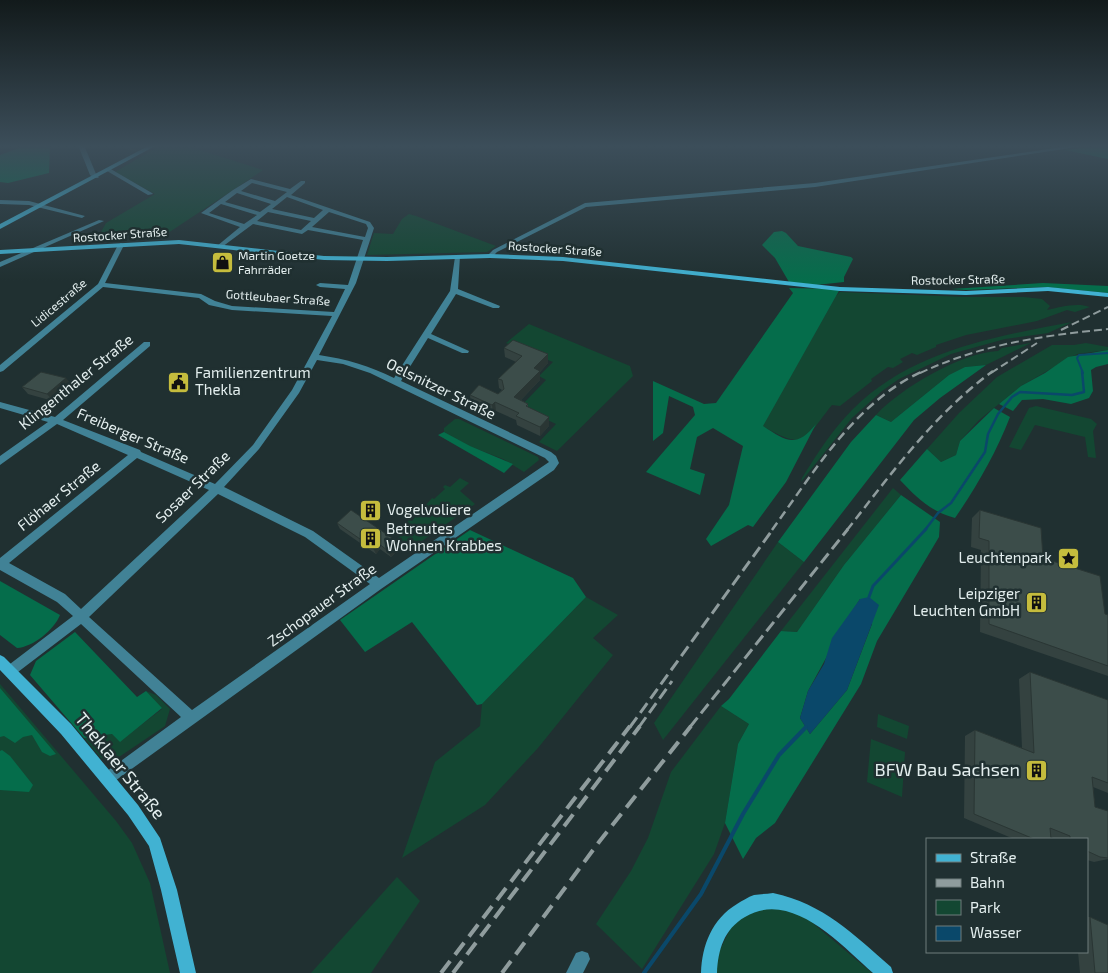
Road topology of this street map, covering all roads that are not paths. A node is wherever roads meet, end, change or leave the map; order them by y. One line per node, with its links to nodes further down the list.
1 (70, 190): 12 (main road)
2 (144, 190): 8 (street)
3 (280, 190): 7 (street)
4 (292, 190): 7 (street)
5 (761, 190): 27 (street)
6 (236, 191): 10 (street); 11 (street)
7 (288, 193): 11 (street); 13 (street)
8 (150, 194)
9 (0, 202): 12 (street)
10 (220, 202): 14 (street); 19 (street)
11 (276, 202): 14 (street)
12 (40, 206): 15 (street); 20 (main road)
13 (328, 209): 16 (street); 22 (street)
14 (264, 212): 16 (street); 18 (street)
15 (82, 216)
16 (316, 220): 21 (street)
17 (101, 221): 25 (street)
18 (252, 222): 19 (street); 21 (street)
19 (246, 226): 24 (street)
20 (0, 227)
21 (307, 228): 22 (street)
22 (368, 239): 29 (street, Sosaer Straße)
23 (121, 245): 24 (main road, Rostocker Straße); 25 (main road, Rostocker Straße); 31 (street, Lidicestraße)
24 (220, 246): 29 (main road, Rostocker Straße)
25 (33, 251): 26 (main road, Rostocker Straße); 30 (street)
26 (0, 252)
27 (490, 256): 28 (main road, Rostocker Straße); 35 (main road, Rostocker Straße)
28 (458, 257): 29 (main road, Rostocker Straße); 34 (street)
29 (361, 259): 33 (street, Sosaer Straße)
30 (0, 265)
31 (101, 284): 37 (street, Gottleubaer Straße); 42 (street, Lidicestraße)
32 (320, 285): 33 (street)
33 (350, 287): 37 (street, Sosaer Straße)
34 (454, 291): 36 (street); 38 (street)
35 (1105, 295)
36 (496, 306)
37 (337, 314): 41 (street, Sosaer Straße)
38 (427, 335): 40 (street); 43 (street)
39 (147, 344): 45 (street, Klingenthaler Straße)
40 (465, 351)
41 (314, 357): 43 (street, Oelsnitzer Straße); 49 (street, Sosaer Straße)
42 (0, 369)
43 (396, 382): 47 (street, Oelsnitzer Straße)
44 (0, 404): 45 (street, Freiberger Straße)
45 (57, 420): 46 (street, Freiberger Straße); 48 (street, Klingenthaler Straße)
46 (137, 453): 49 (street, Freiberger Straße); 50 (street, Flöhaer Straße)
47 (553, 459): 51 (street, Zschopauer Straße)
48 (0, 461)
49 (216, 489): 51 (street, Freiberger Straße); 52 (street, Sosaer Straße)
50 (0, 564): 52 (street)
51 (377, 585): 54 (street, Zschopauer Straße)
52 (82, 616): 53 (street, Sosaer Straße); 54 (street)
53 (5, 666): 55 (main road, Theklaer Straße)
54 (191, 718): 55 (street, Zschopauer Straße)
55 (108, 779): 56 (main road, Theklaer Straße)
56 (188, 973)
57 (709, 973): 58 (main road)
58 (884, 973)

